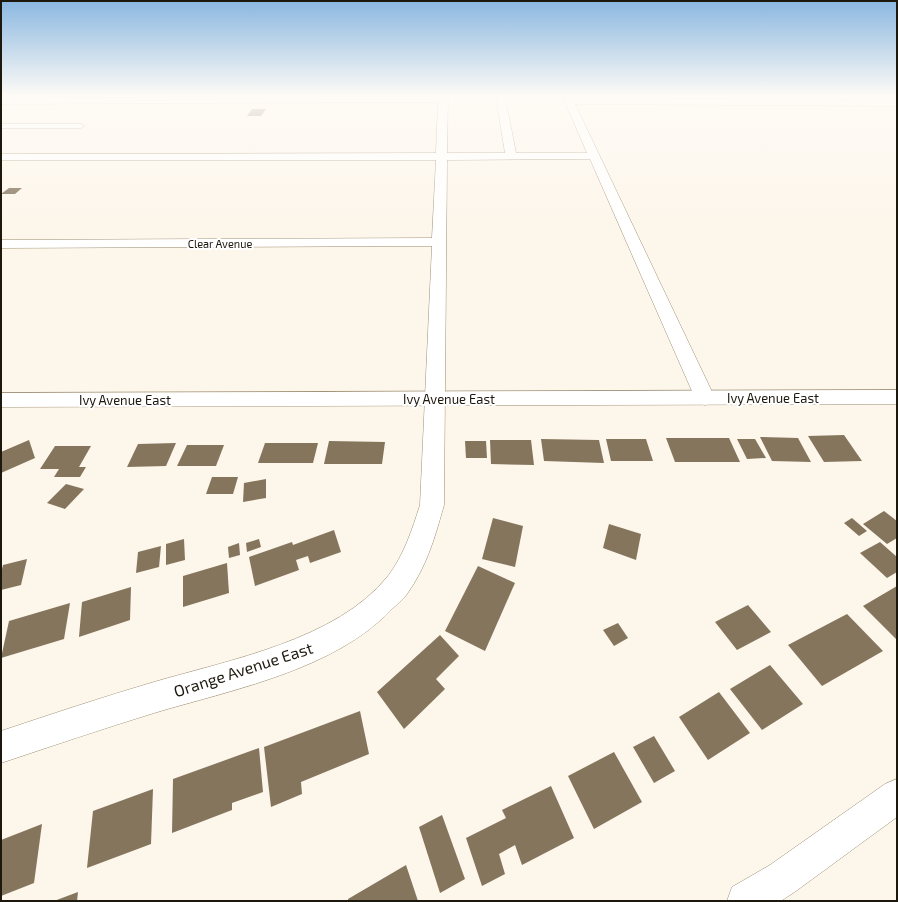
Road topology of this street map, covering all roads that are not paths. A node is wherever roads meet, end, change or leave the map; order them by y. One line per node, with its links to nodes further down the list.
1 (442, 139): 4 (street, Orange Avenue East)
2 (508, 139): 5 (street)
3 (586, 139): 6 (street)
4 (441, 156): 5 (street); 7 (street); 8 (street, Orange Avenue East)
5 (511, 156): 6 (street)
6 (594, 156): 11 (street)
7 (1, 157)
8 (439, 242): 9 (street, Clear Avenue); 12 (street, Orange Avenue East)
9 (1, 244)
10 (897, 397): 11 (street, Ivy Avenue East)
11 (705, 398): 12 (street, Ivy Avenue East)
12 (435, 399): 13 (street, Ivy Avenue East); 14 (street, Orange Avenue East)
13 (1, 400)
14 (1, 747)
15 (897, 796): 16 (street)
16 (746, 901)

